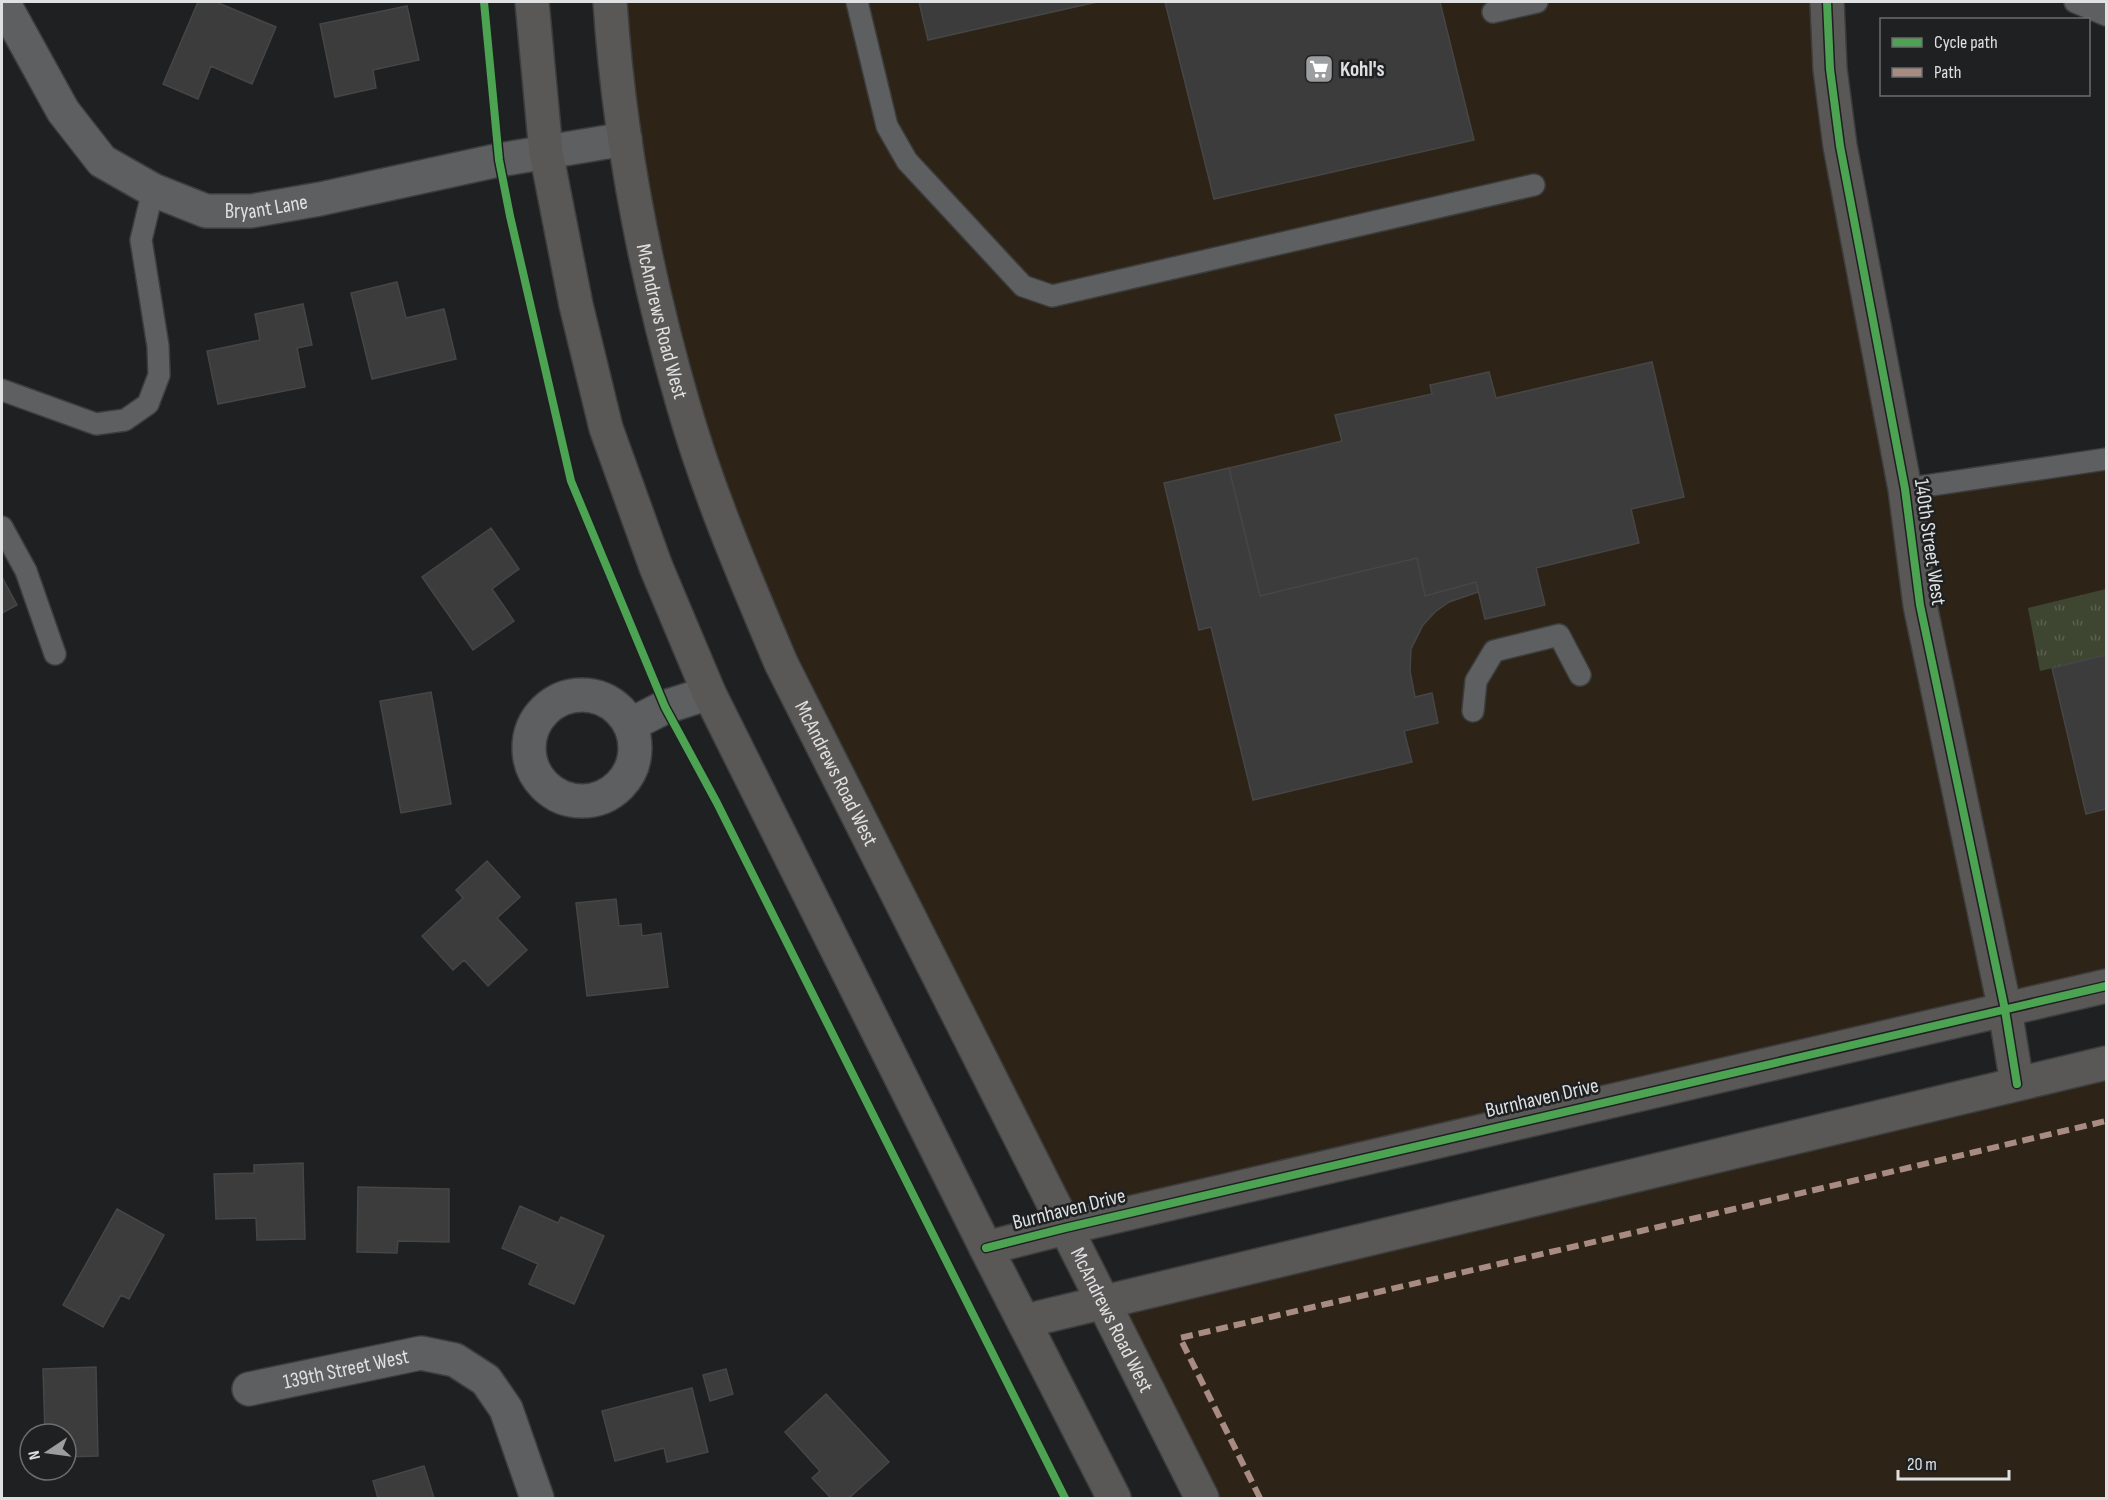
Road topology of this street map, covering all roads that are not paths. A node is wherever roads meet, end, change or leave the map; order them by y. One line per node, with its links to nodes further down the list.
1 (3, 2): 13 (street, Bryant Lane)
2 (532, 2): 11 (street)
3 (610, 2): 10 (street, McAndrews Road West)
4 (857, 2): 12 (lane)
5 (1537, 2): 8 (lane)
6 (1827, 2): 16 (street, 140th Street West)
7 (2075, 2): 9 (lane)
8 (1493, 12)
9 (2106, 15)
10 (625, 139): 11 (street, Bryant Lane); 27 (street, McAndrews Road West)
11 (546, 152): 13 (street, Bryant Lane); 20 (street)
12 (1534, 185)
13 (153, 190): 14 (lane)
14 (2, 390)
15 (2106, 459): 16 (lane)
16 (1905, 489): 24 (street, 140th Street West)
17 (2, 526): 18 (lane)
18 (55, 654)
19 (1580, 675): 21 (lane)
20 (709, 693): 22 (street); 28 (street)
21 (1473, 711)
22 (630, 725)
23 (2106, 986): 24 (street, Burnhaven Drive)
24 (2005, 1010): 26 (street, 140th Street West); 27 (street, Burnhaven Drive)
25 (2106, 1063): 26 (street)
26 (2017, 1084): 29 (street)
27 (1065, 1228): 28 (street, Burnhaven Drive); 29 (street, McAndrews Road West)
28 (987, 1248): 30 (street)
29 (1103, 1302): 30 (street); 34 (street, McAndrews Road West)
30 (1025, 1321): 33 (street)
31 (249, 1389): 32 (street, 139th Street West)
32 (537, 1498)
33 (1114, 1498)
34 (1202, 1498)

